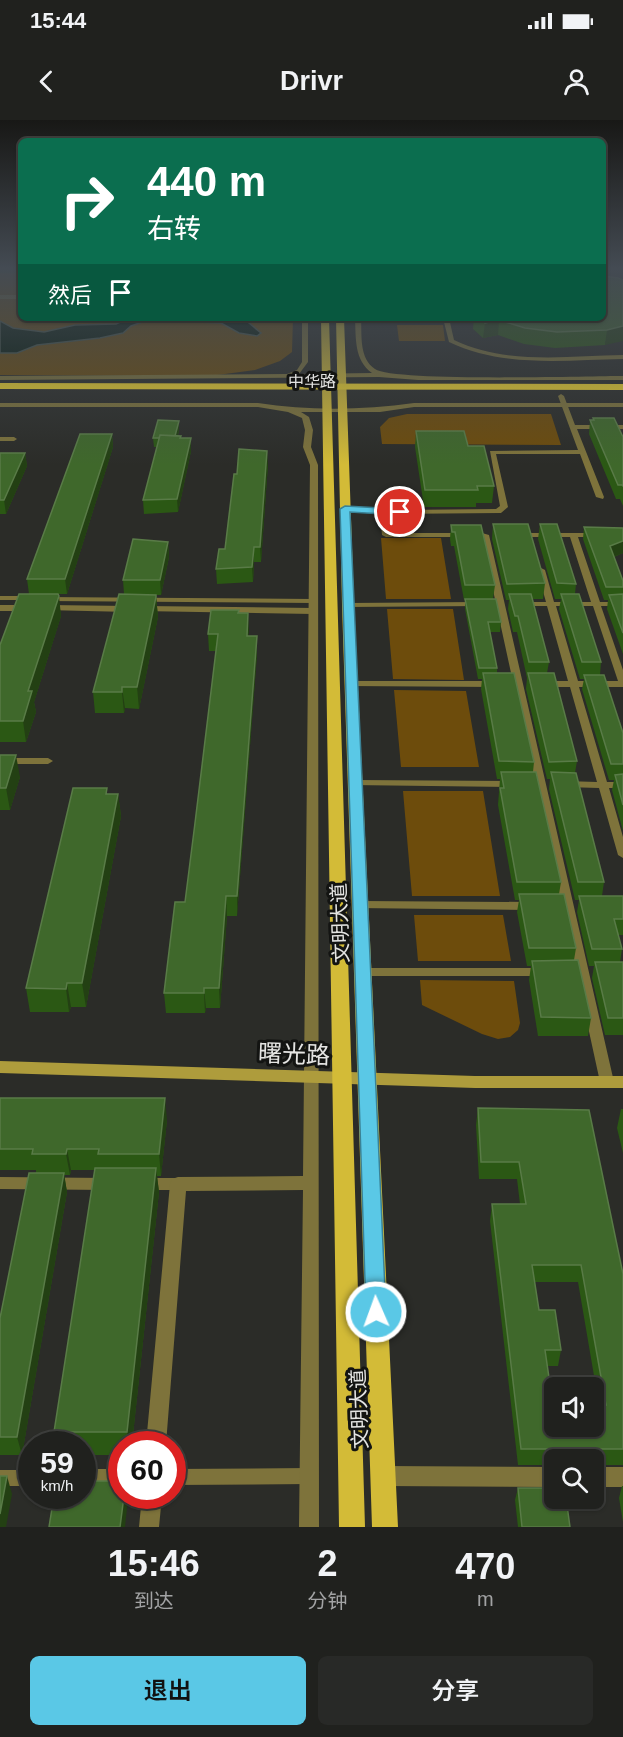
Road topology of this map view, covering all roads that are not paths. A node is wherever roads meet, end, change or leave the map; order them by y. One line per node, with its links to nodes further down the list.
1 (306, 334): 7 (street)
2 (327, 334): 13 (main road, 文明大道)
3 (339, 334): 13 (main road, 文明大道)
4 (359, 334): 8 (street)
5 (449, 334): 6 (lane)
6 (623, 357)
7 (290, 375): 9 (street); 13 (street)
8 (379, 375): 10 (street); 13 (street)
9 (0, 378)
10 (623, 378)
11 (0, 386): 13 (highway, 中华路)
12 (623, 387): 13 (highway, 中华路)
13 (334, 392): 14 (highway, 中华路); 16 (highway, 中华路); 19 (street); 27 (main road, 文明大道); 61 (main road, 文明大道)
14 (0, 395)
15 (623, 396): 16 (highway, 中华路)
16 (563, 401): 18 (street); 20 (lane)
17 (0, 405): 19 (street)
18 (623, 405)
19 (290, 410): 42 (street)
20 (573, 427): 21 (lane); 25 (lane)
21 (621, 427): 22 (lane)
22 (623, 436)
23 (0, 440): 24 (lane)
24 (14, 440)
25 (582, 452): 26 (lane); 28 (lane)
26 (600, 497)
27 (345, 509): 28 (lane); 41 (main road, 文明大道)
28 (384, 511): 38 (lane)
29 (510, 535): 30 (lane)
30 (531, 535): 31 (lane); 33 (lane)
31 (573, 535): 32 (lane); 40 (lane)
32 (620, 537): 34 (lane)
33 (534, 547)
34 (623, 549)
35 (537, 558): 39 (lane)
36 (0, 598): 42 (lane)
37 (623, 603): 40 (lane)
38 (500, 604): 39 (lane); 41 (lane); 45 (lane)
39 (550, 604): 40 (lane); 46 (lane)
40 (596, 604): 47 (lane)
41 (348, 605): 44 (main road, 文明大道)
42 (313, 606): 43 (lane); 60 (street)
43 (0, 608)
44 (351, 684): 45 (lane); 50 (main road, 文明大道)
45 (518, 684): 46 (lane); 51 (lane)
46 (573, 684): 47 (lane); 52 (lane)
47 (623, 684)
48 (0, 760): 49 (lane)
49 (48, 761)
50 (355, 783): 51 (lane); 55 (main road, 文明大道)
51 (541, 784): 52 (lane); 56 (lane)
52 (603, 784): 53 (lane); 54 (lane)
53 (623, 785)
54 (623, 855)
55 (360, 905): 56 (lane); 57 (main road, 文明大道)
56 (562, 906): 58 (lane)
57 (363, 972): 58 (lane); 62 (main road, 文明大道)
58 (576, 972): 63 (lane)
59 (0, 1067): 60 (street, 曙光路)
60 (312, 1077): 61 (street, 曙光路); 65 (street)
61 (342, 1078): 62 (street, 曙光路); 79 (main road, 文明大道)
62 (367, 1079): 63 (street, 曙光路); 69 (main road, 文明大道)
63 (615, 1082)
64 (0, 1183): 66 (lane)
65 (311, 1183): 66 (street); 68 (street)
66 (178, 1184): 67 (street)
67 (157, 1431)
68 (309, 1476): 70 (lane); 78 (street)
69 (383, 1476): 71 (street); 80 (main road, 文明大道)
70 (186, 1477)
71 (544, 1477)
72 (604, 1477): 73 (street)
73 (623, 1477)
74 (0, 1478): 75 (lane)
75 (18, 1478)
76 (151, 1509): 77 (street)
77 (149, 1527)
78 (309, 1527)
79 (352, 1527)
80 (385, 1527)

